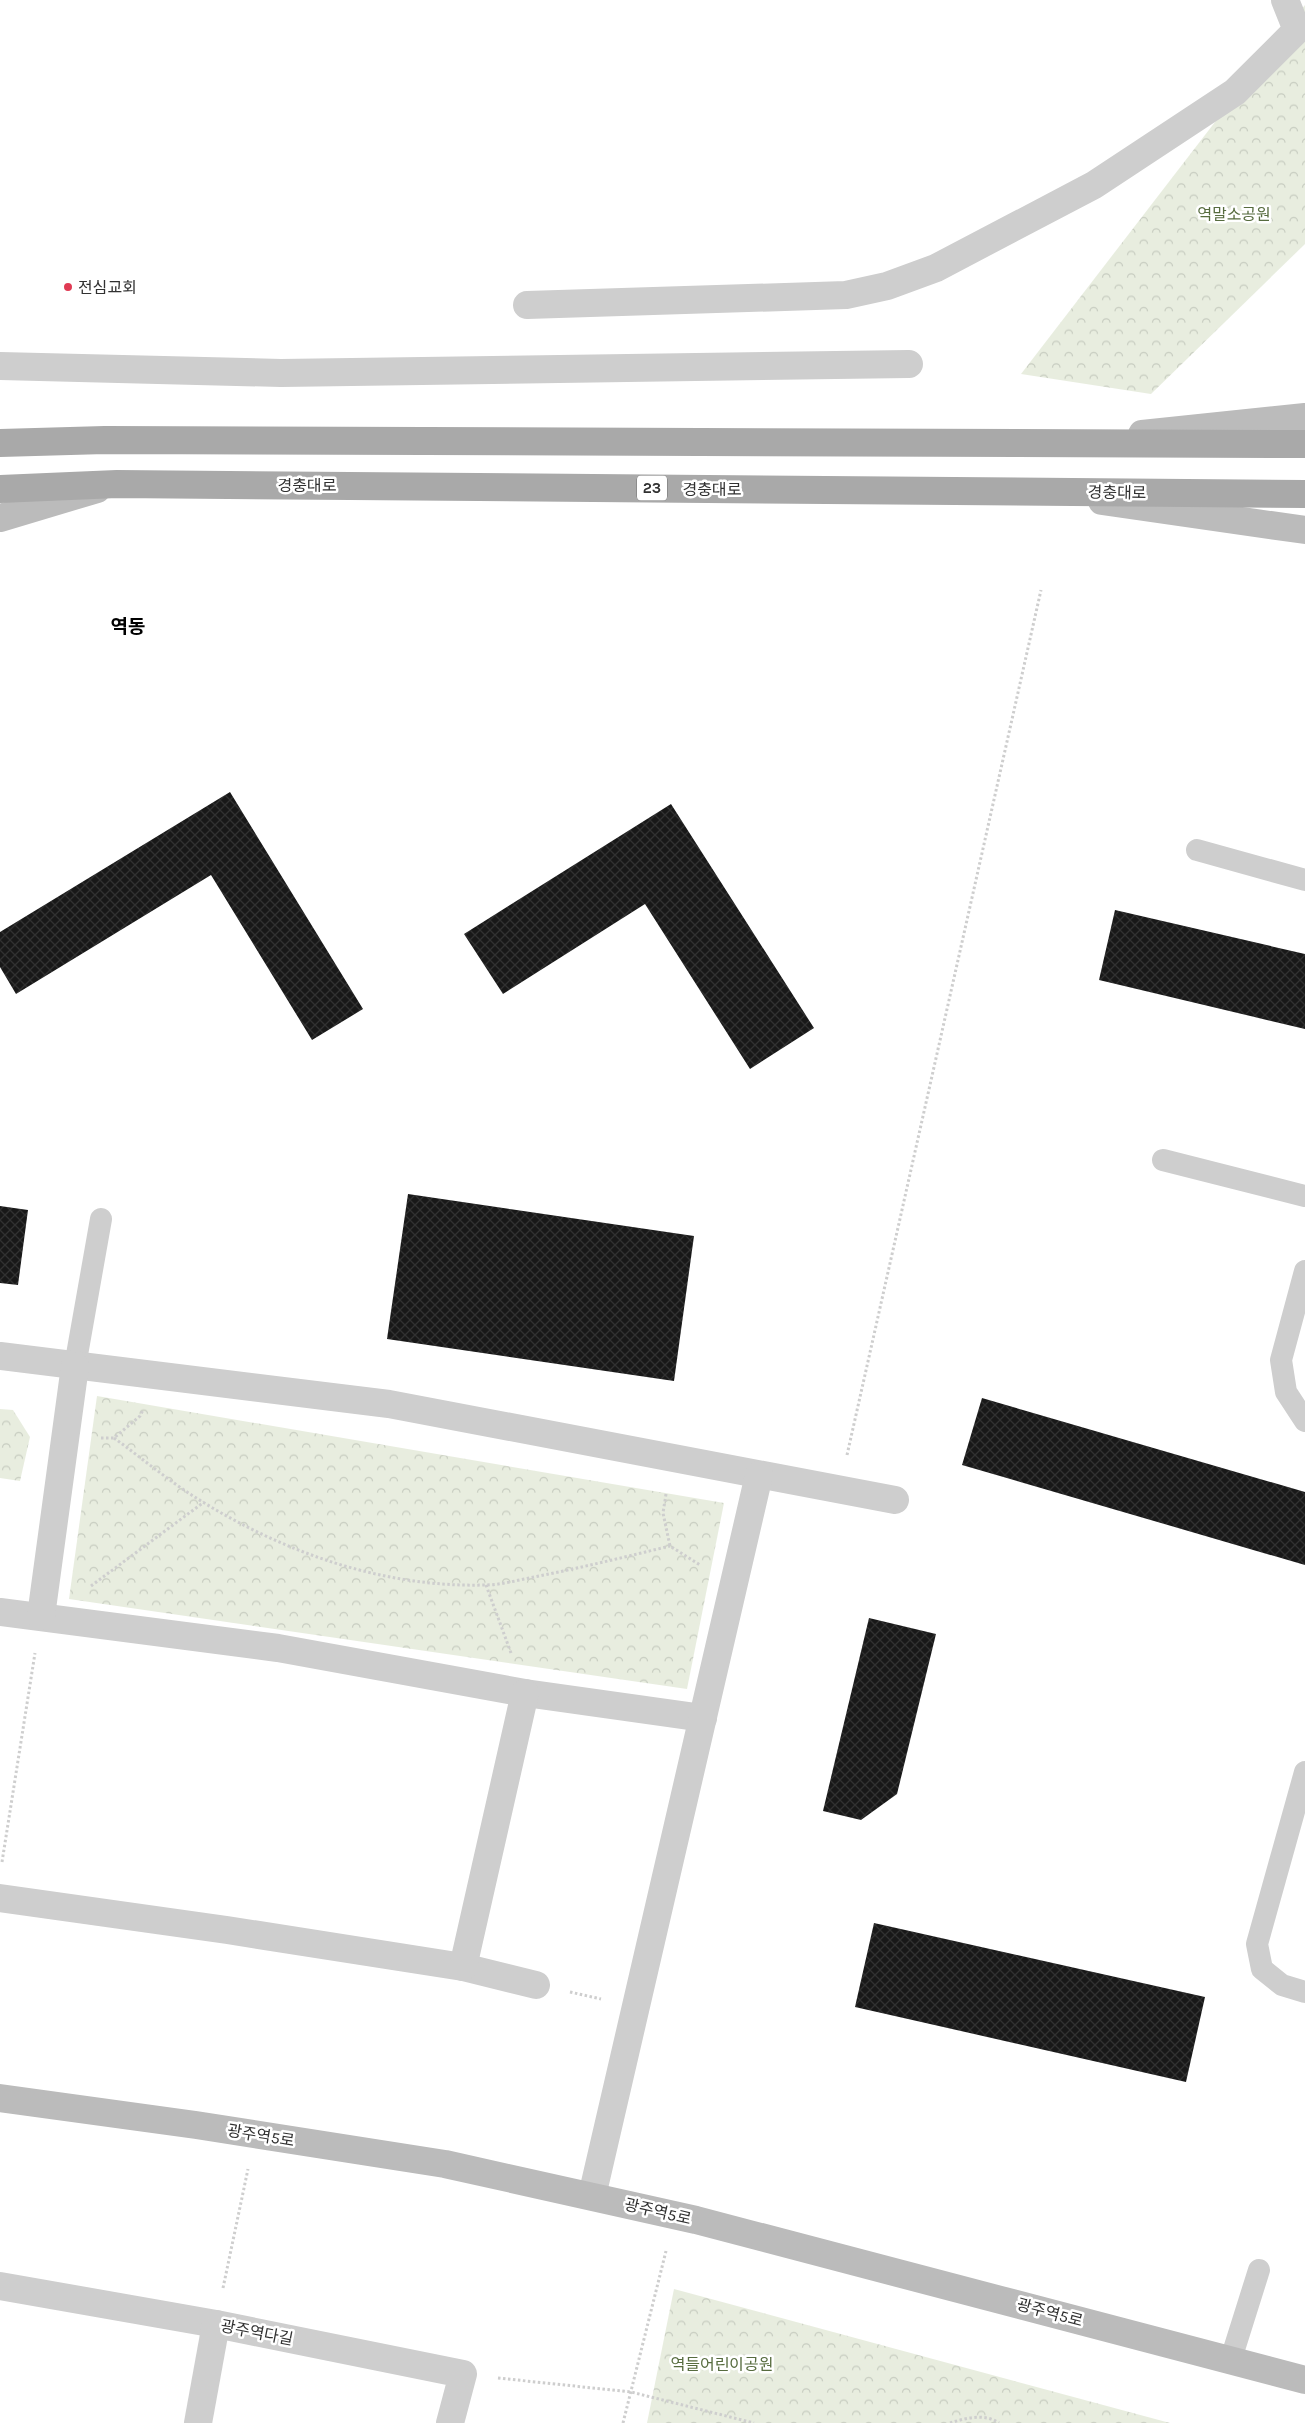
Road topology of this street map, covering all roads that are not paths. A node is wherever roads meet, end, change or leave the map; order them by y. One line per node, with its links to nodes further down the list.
1 (1285, 0): 2 (street)
2 (527, 306)
3 (909, 364): 4 (street)
4 (0, 366)
5 (1305, 417): 7 (street)
6 (0, 443): 7 (main road)
7 (1049, 443): 8 (main road)
8 (1305, 444)
9 (116, 484): 10 (main road, 경충대로 / 23); 11 (main road, 경충대로 / 23); 13 (street)
10 (0, 488)
11 (1033, 492): 12 (main road, 경충대로 / 23); 14 (street)
12 (1305, 494)
13 (0, 518)
14 (1305, 530)
15 (1197, 850): 16 (lane)
16 (1305, 880)
17 (1163, 1160): 18 (lane)
18 (1305, 1196)
19 (101, 1219): 22 (lane)
20 (1305, 1271): 23 (lane)
21 (0, 1356): 22 (street)
22 (75, 1366): 24 (street); 27 (street)
23 (1305, 1421)
24 (759, 1475): 25 (street); 29 (street)
25 (895, 1500)
26 (0, 1612): 27 (street)
27 (41, 1616): 28 (street)
28 (525, 1693): 29 (street); 32 (street)
29 (703, 1718): 36 (street)
30 (1305, 1772): 34 (lane)
31 (0, 1898): 32 (street)
32 (464, 1967): 33 (street)
33 (536, 1984)
34 (1305, 1992)
35 (0, 2098): 36 (street, 광주역5로)
36 (592, 2196): 40 (street, 광주역5로)
37 (1259, 2270): 40 (lane)
38 (0, 2286): 39 (street, 광주역다길)
39 (216, 2324): 42 (street); 43 (street, 광주역다길)
40 (1230, 2359): 41 (street, 광주역5로)
41 (1305, 2380)
42 (198, 2423)
43 (450, 2423)

